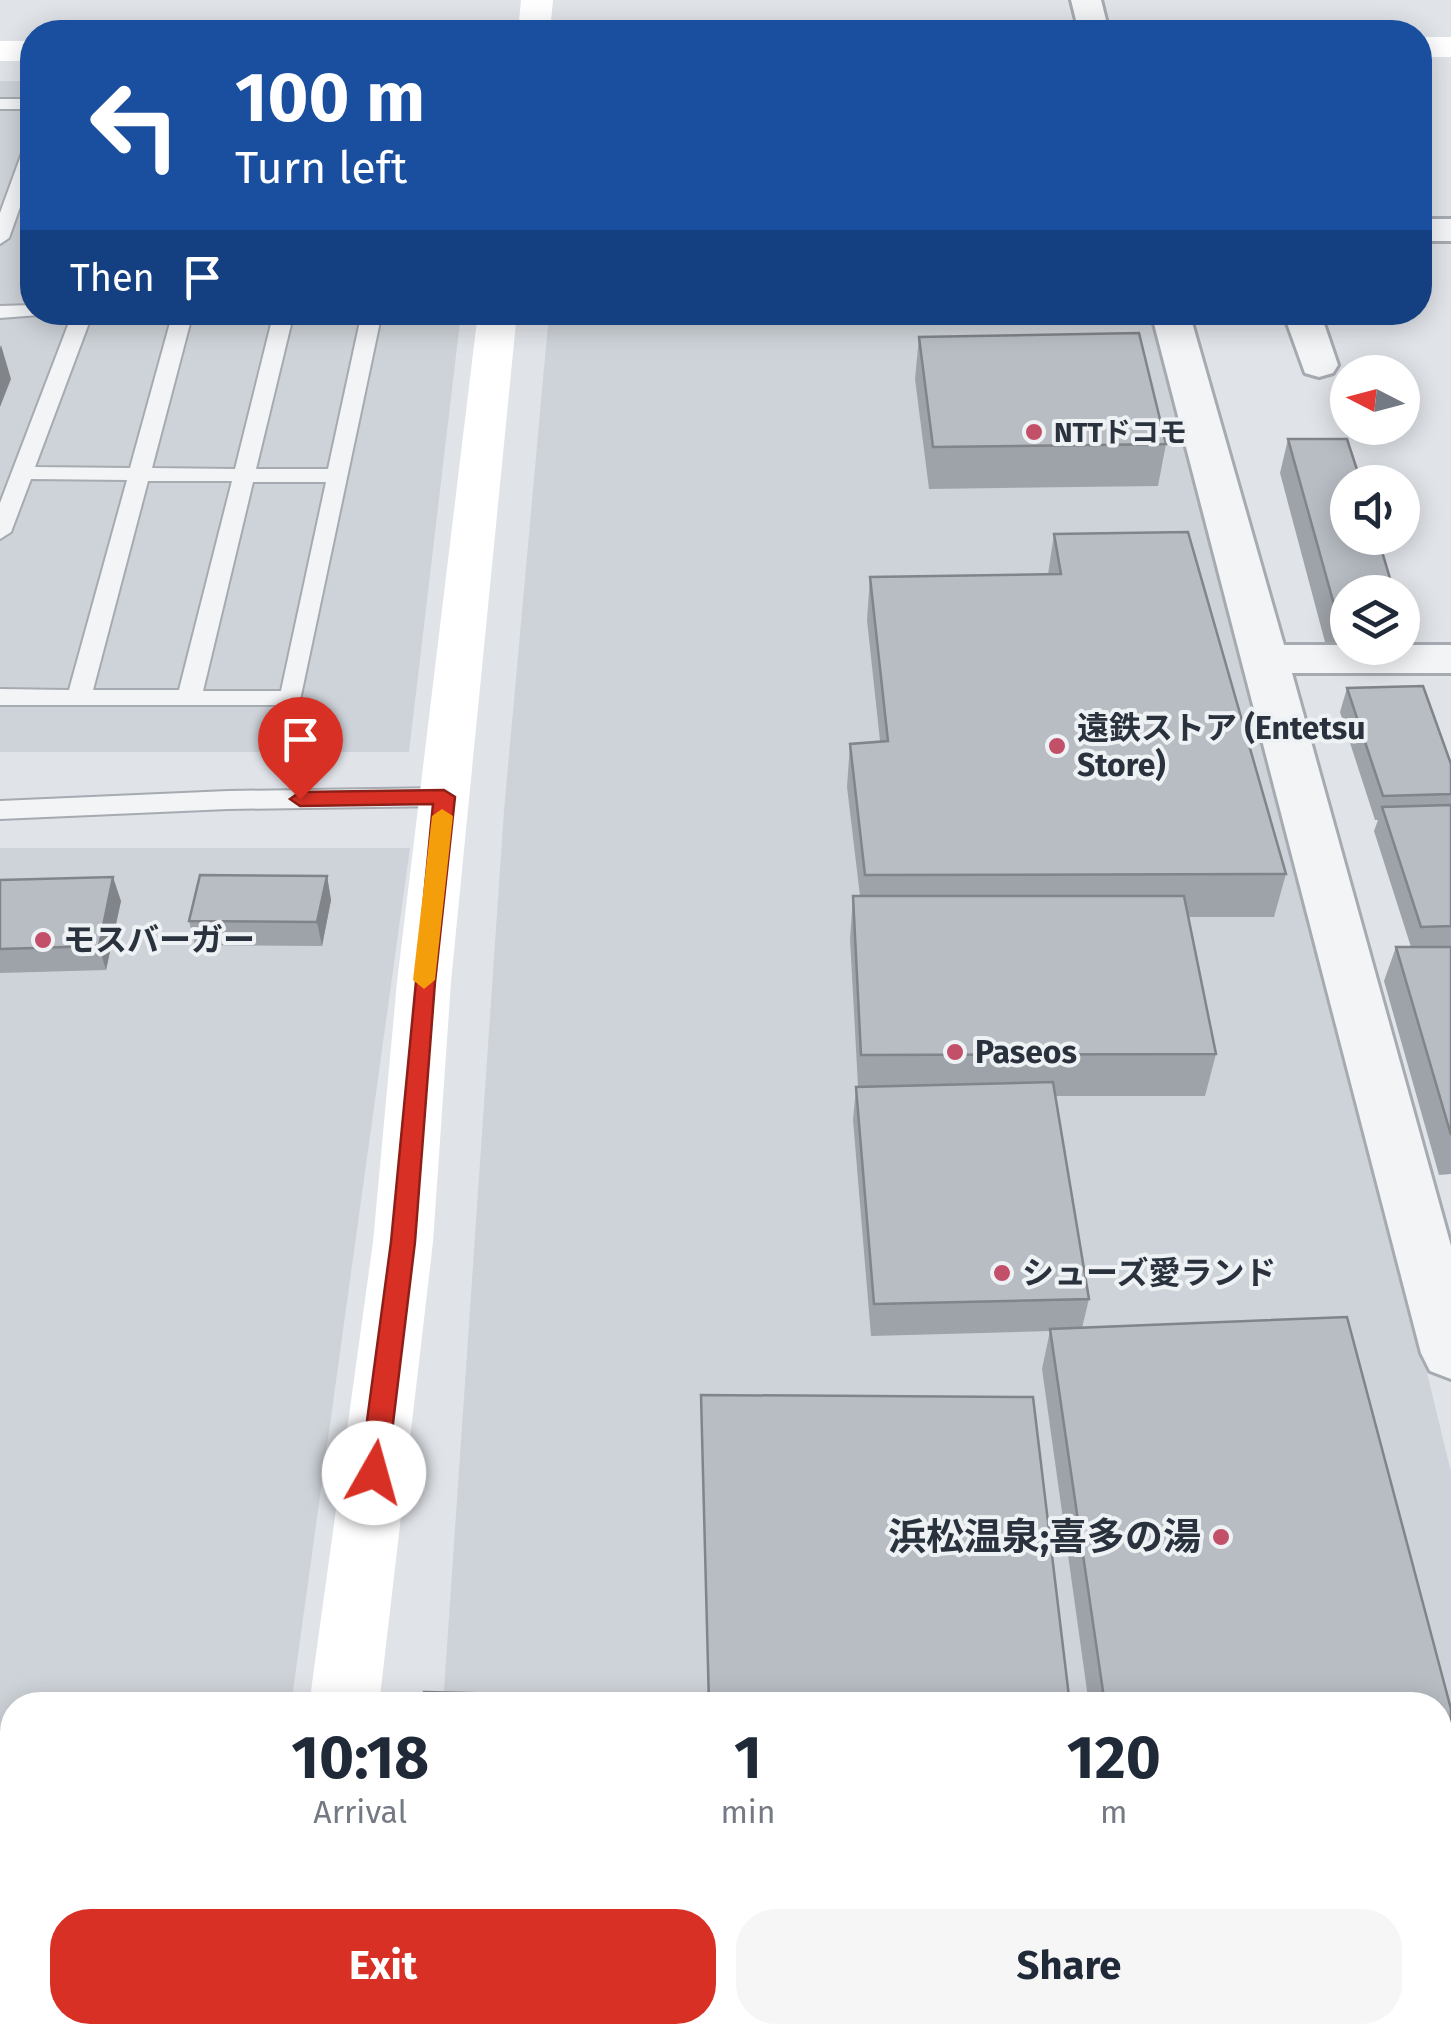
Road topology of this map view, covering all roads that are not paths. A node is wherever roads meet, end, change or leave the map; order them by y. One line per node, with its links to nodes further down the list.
1 (20, 183): 2 (lane)
2 (0, 238)
3 (78, 325): 11 (lane)
4 (180, 325): 13 (lane)
5 (281, 325): 12 (lane)
6 (369, 325): 14 (lane)
7 (497, 325): 21 (street)
8 (1174, 325): 16 (street)
9 (1305, 325): 10 (street)
10 (1319, 365)
11 (22, 473): 13 (lane); 15 (lane)
12 (244, 475): 13 (lane); 14 (lane); 20 (lane)
13 (139, 476): 19 (lane)
14 (338, 476): 20 (lane)
15 (0, 532)
16 (1265, 659): 17 (street); 23 (street)
17 (1451, 659)
18 (0, 698): 19 (lane)
19 (79, 698): 20 (lane)
20 (189, 698)
21 (444, 797): 22 (lane); 24 (street)
22 (0, 810)
23 (1451, 1353)
24 (346, 1692)

